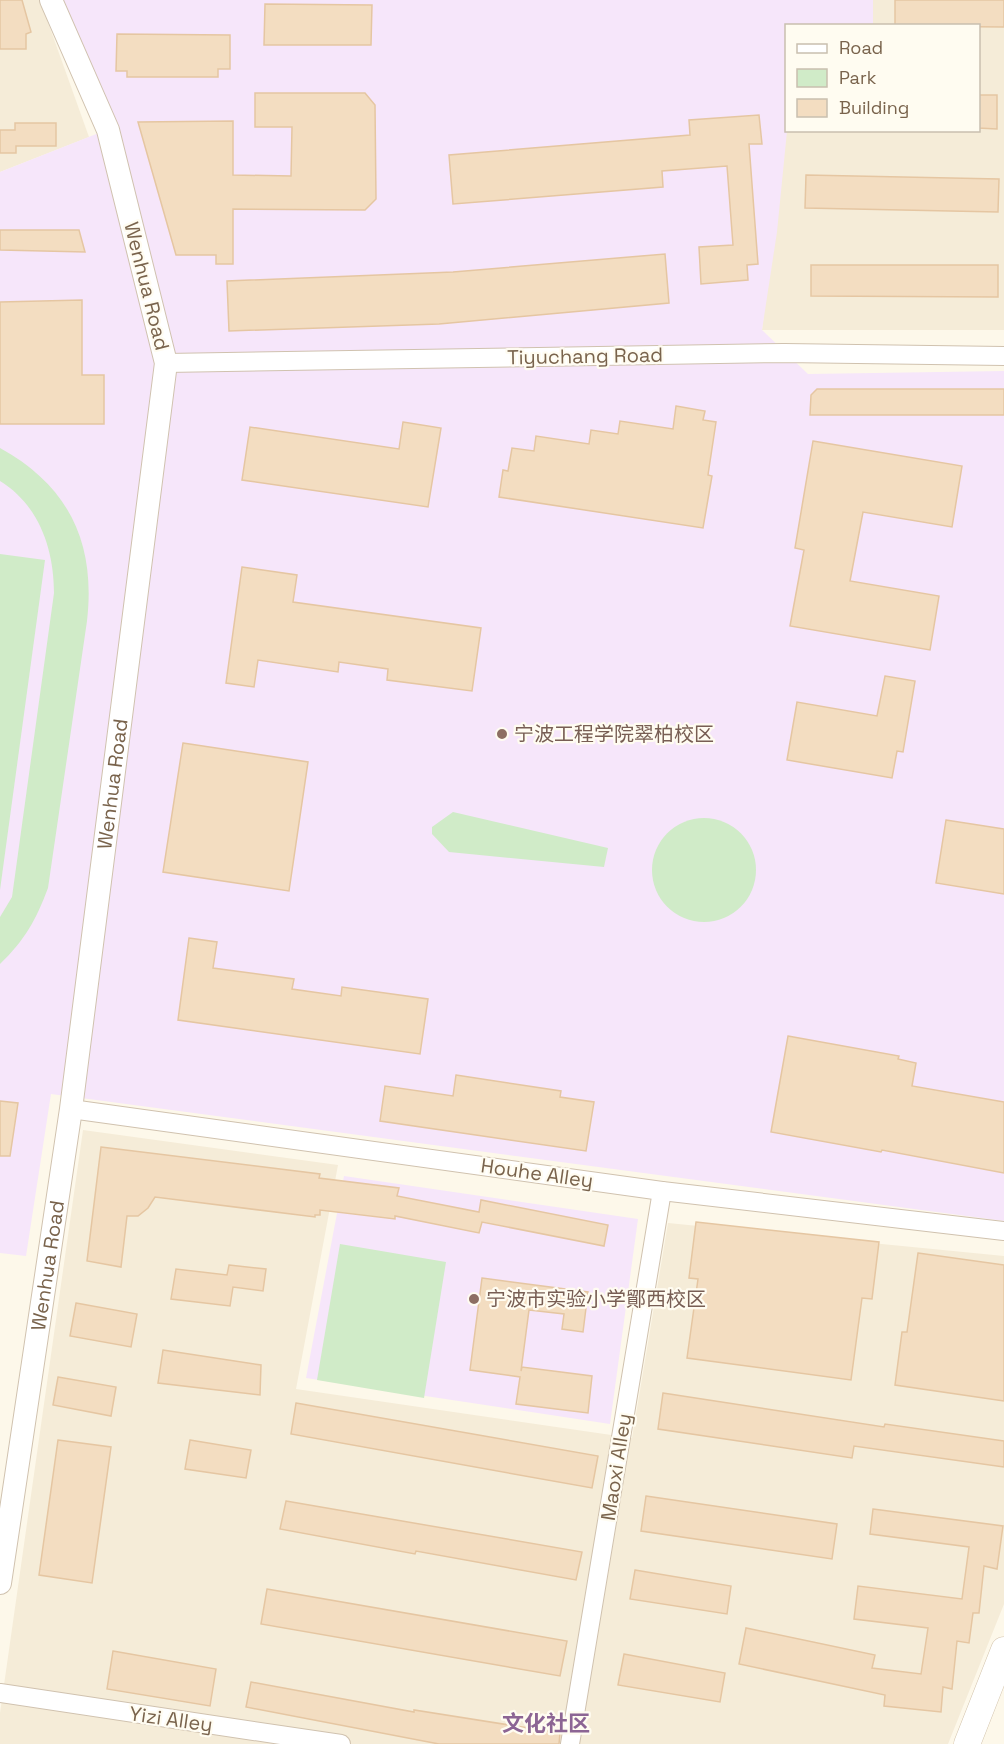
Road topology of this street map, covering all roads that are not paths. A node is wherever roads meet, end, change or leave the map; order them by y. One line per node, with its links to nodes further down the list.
1 (51, 0): 3 (street, Wenhua Road)
2 (1004, 356): 3 (street, Tiyuchang Road)
3 (166, 363): 4 (street, Wenhua Road)
4 (71, 1109): 5 (street, Houhe Alley); 7 (street, Wenhua Road)
5 (662, 1191): 6 (street, Houhe Alley); 11 (street, Maoxi Alley)
6 (1004, 1231)
7 (0, 1583)
8 (1004, 1650): 12 (main road)
9 (0, 1694): 10 (street, Yizi Alley)
10 (341, 1744)
11 (570, 1744)
12 (968, 1744)

